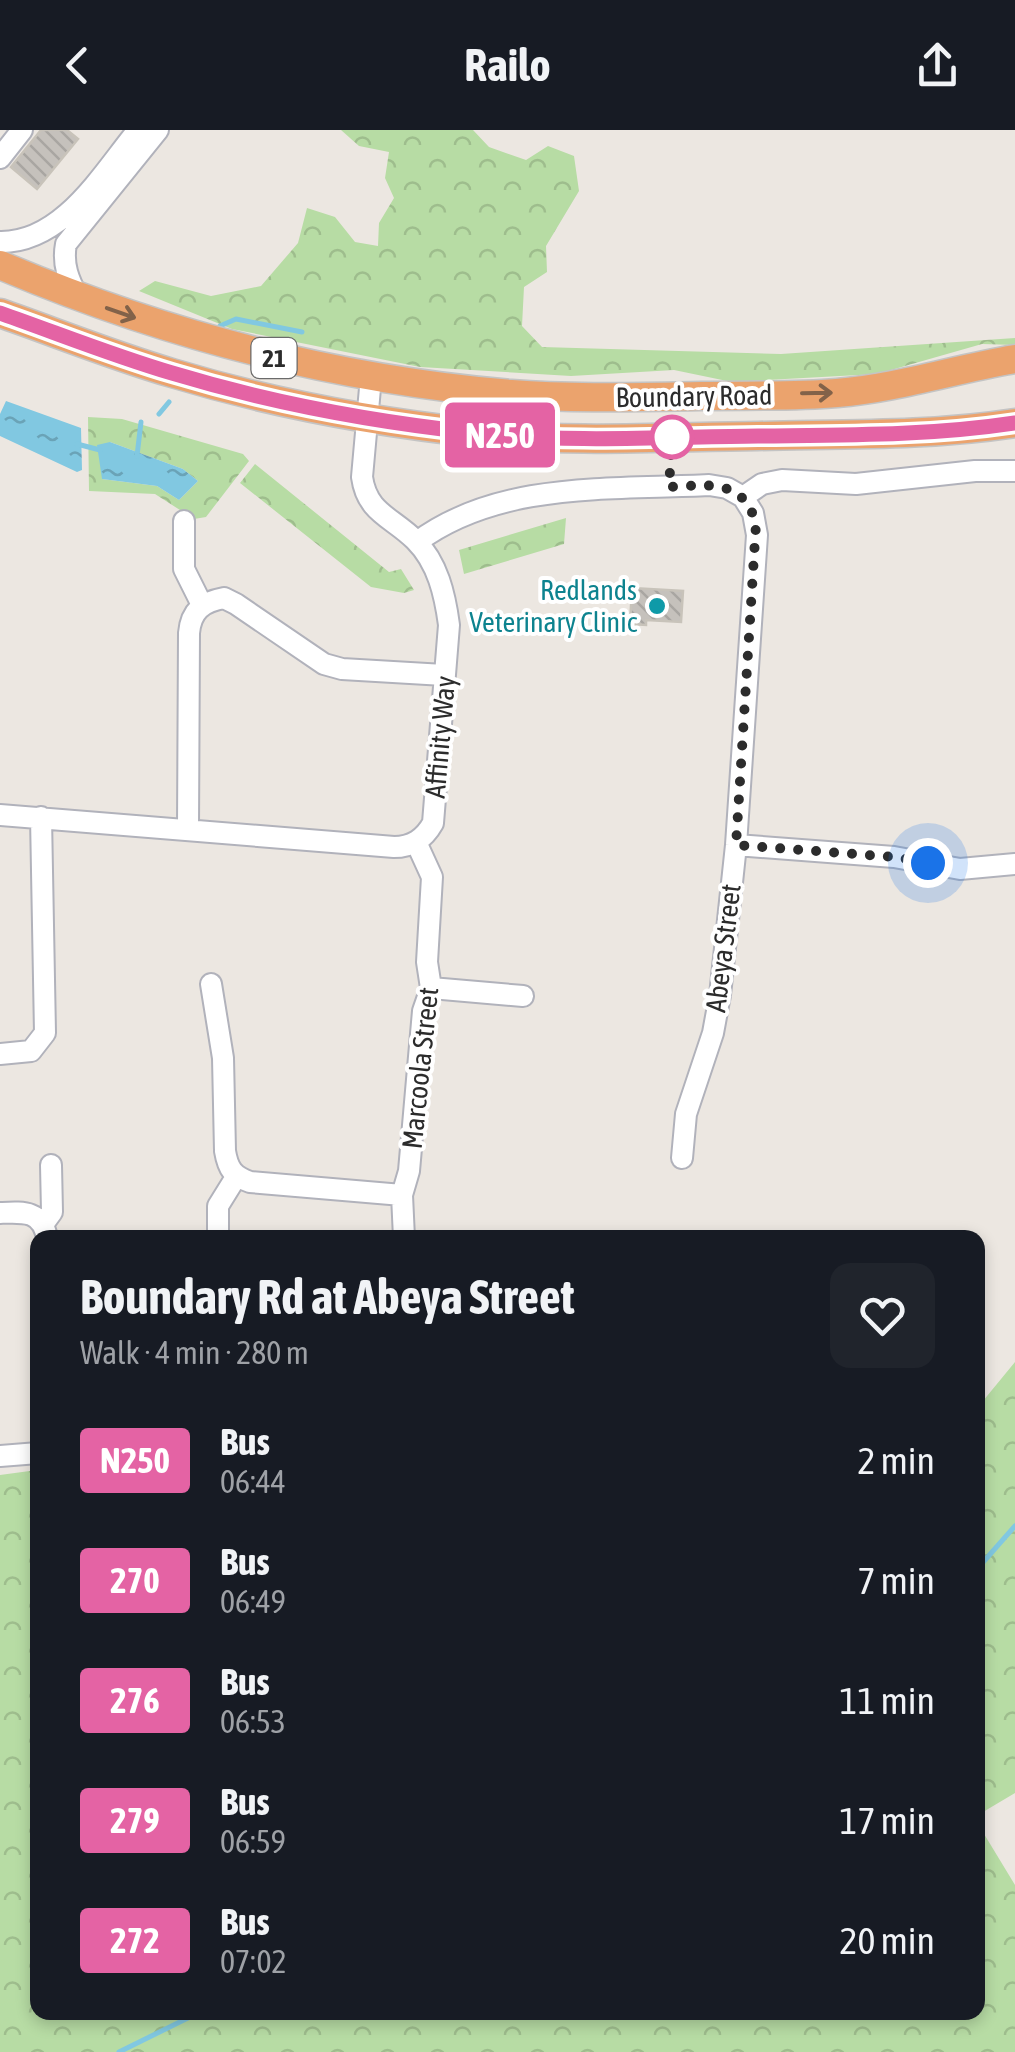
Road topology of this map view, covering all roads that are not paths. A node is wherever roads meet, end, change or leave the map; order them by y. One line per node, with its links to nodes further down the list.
1 (138, 130): 5 (street)
2 (158, 130): 7 (street)
3 (14, 133): 4 (street)
4 (0, 158)
5 (0, 242)
6 (0, 266): 7 (highway, Boundary Road / 21)
7 (78, 298): 10 (highway, Boundary Road / 21, one-way to 10)
8 (0, 313): 11 (highway, Boundary Road / 21)
9 (1015, 359): 10 (highway, Boundary Road / 21, one-way to 9)
10 (371, 378): 11 (street)
11 (368, 418): 12 (highway, Boundary Road / 21); 16 (street, Affinity Way)
12 (1015, 422)
13 (1015, 472): 14 (street)
14 (743, 497): 16 (street); 23 (street, Abeya Street)
15 (184, 521): 17 (street)
16 (417, 542): 18 (street, Affinity Way)
17 (202, 605): 18 (street); 21 (street)
18 (444, 674): 22 (street, Affinity Way)
19 (0, 815): 20 (street)
20 (41, 817): 21 (street); 28 (street)
21 (188, 828): 22 (street)
22 (416, 842): 26 (street, Marcoola Street)
23 (736, 845): 24 (street); 29 (street, Abeya Street)
24 (1015, 864)
25 (211, 984): 31 (street)
26 (432, 988): 27 (street); 32 (street, Marcoola Street)
27 (523, 996)
28 (0, 1054)
29 (682, 1158)
30 (51, 1165): 34 (street)
31 (236, 1177): 32 (street); 35 (street)
32 (402, 1195): 36 (street, Marcoola Street)
33 (0, 1213): 34 (street)
34 (46, 1230)
35 (218, 1230)
36 (404, 1230)
37 (30, 1454): 38 (street)
38 (0, 1456)

